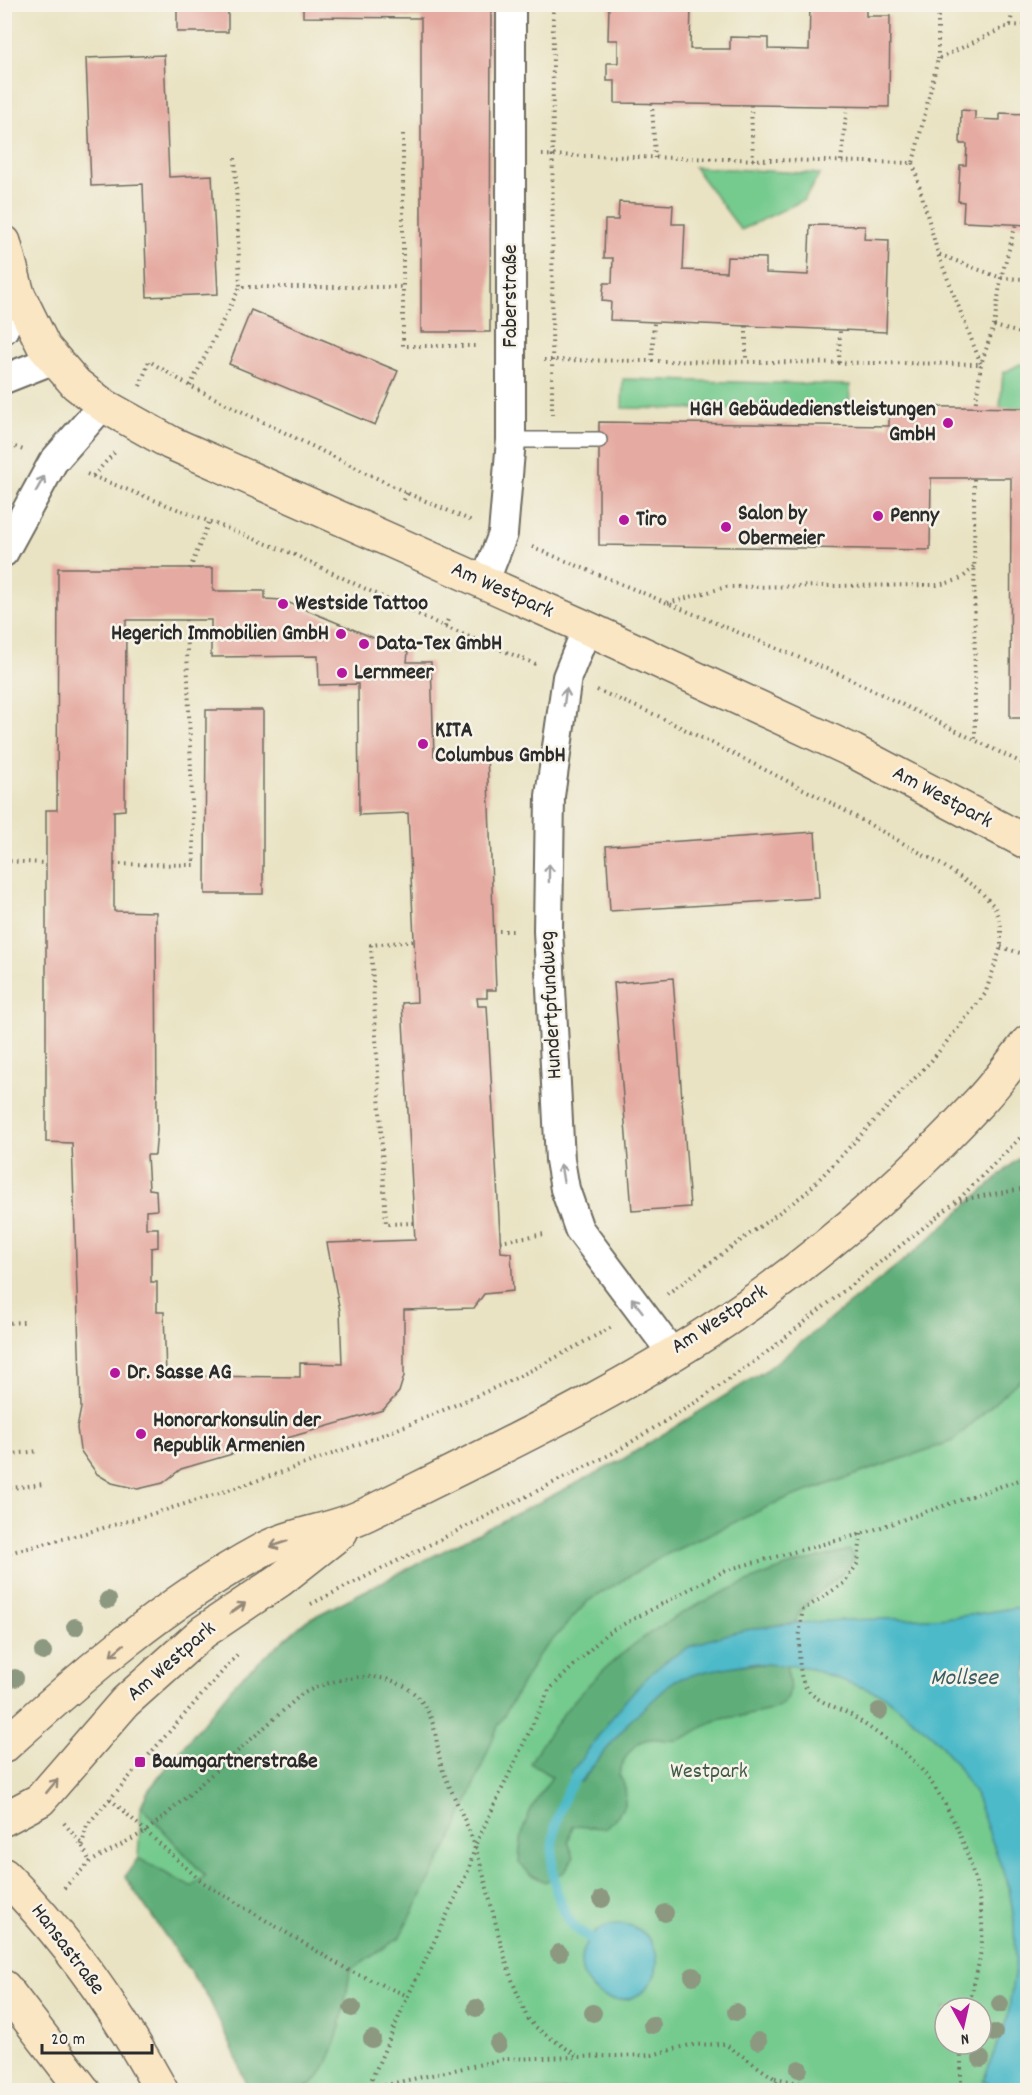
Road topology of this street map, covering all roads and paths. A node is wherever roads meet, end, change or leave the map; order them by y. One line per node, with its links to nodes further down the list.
1 (511, 4): 12 (street, Faberstraße)
2 (553, 4): 13 (path)
3 (938, 4): 7 (path)
4 (1014, 4): 5 (path)
5 (1010, 25): 6 (path); 7 (path)
6 (1028, 26)
7 (938, 59): 18 (path)
8 (652, 103): 15 (path)
9 (751, 105): 16 (path)
10 (847, 106): 17 (path)
11 (403, 134): 25 (path)
12 (511, 154): 13 (path); 33 (street, Faberstraße)
13 (553, 156): 15 (path); 35 (path)
14 (235, 158): 24 (path)
15 (655, 158): 16 (path)
16 (753, 160): 17 (path)
17 (841, 161): 18 (path)
18 (913, 163): 21 (path)
19 (1016, 224): 22 (path)
20 (4, 242): 26 (street)
21 (938, 254): 22 (path); 40 (path)
22 (1001, 278): 23 (path); 29 (path)
23 (1028, 279)
24 (240, 287): 25 (path); 42 (path)
25 (403, 287): 33 (path)
26 (18, 294): 30 (street); 34 (street, Am Westpark)
27 (654, 322): 37 (path)
28 (746, 326): 38 (path)
29 (994, 326): 32 (path); 40 (path)
30 (4, 329)
31 (840, 330): 39 (path)
32 (1028, 335)
33 (510, 354): 35 (path); 46 (street, Faberstraße)
34 (52, 360): 41 (street); 43 (street, Am Westpark)
35 (553, 360): 37 (path); 45 (path)
36 (149, 361): 42 (path)
37 (652, 361): 38 (path)
38 (746, 362): 39 (path)
39 (839, 363): 40 (path)
40 (981, 364): 44 (path)
41 (4, 379)
42 (190, 386): 49 (path)
43 (103, 405): 53 (street, one-way to 43); 56 (street, Am Westpark)
44 (975, 408)
45 (552, 421)
46 (511, 440): 47 (lane); 52 (street, Faberstraße)
47 (599, 440)
48 (974, 479): 54 (path)
49 (408, 494): 50 (path); 52 (path)
50 (404, 500)
51 (209, 521): 55 (path)
52 (503, 534): 56 (street, Faberstraße); 57 (path)
53 (4, 552)
54 (974, 567): 57 (path); 62 (path)
55 (190, 569)
56 (484, 583): 61 (street, Am Westpark)
57 (668, 603): 62 (path)
58 (449, 617): 60 (path)
59 (186, 620): 67 (path)
60 (445, 627)
61 (587, 628): 64 (street, Am Westpark); 76 (street, Hundertpfundweg, one-way to 61)
62 (975, 739): 63 (path)
63 (1028, 766)
64 (1028, 843)
65 (4, 861): 66 (path)
66 (45, 863)
67 (114, 864)
68 (413, 941): 75 (path)
69 (1001, 947): 70 (path)
70 (1023, 954)
71 (1028, 1042): 80 (street, Am Westpark)
72 (1028, 1130): 74 (path)
73 (1028, 1188): 74 (path)
74 (958, 1200): 88 (path)
75 (414, 1223)
76 (579, 1229): 77 (path); 80 (street, Hundertpfundweg, one-way to 76)
77 (500, 1241)
78 (24, 1322): 79 (path)
79 (4, 1323)
80 (672, 1353): 86 (street, Am Westpark)
81 (39, 1451): 82 (path)
82 (4, 1455)
83 (1028, 1477): 87 (path)
84 (44, 1484): 85 (path)
85 (4, 1490)
86 (355, 1520): 90 (street, Am Westpark, one-way to 90); 92 (street, Am Westpark, one-way to 86)
87 (861, 1534): 95 (path); 100 (path)
88 (302, 1608)
89 (245, 1650): 91 (path)
90 (4, 1746)
91 (110, 1798): 93 (path); 94 (path)
92 (4, 1819)
93 (146, 1831): 95 (path); 97 (path); 99 (path)
94 (82, 1845)
95 (475, 1846): 99 (path); 101 (path)
96 (4, 1875): 106 (street, Hansastraße)
97 (61, 1891)
98 (4, 1987): 105 (street)
99 (408, 1996): 104 (path)
100 (971, 1996)
101 (576, 2055): 103 (path); 104 (path)
102 (961, 2056): 109 (path)
103 (774, 2078): 107 (path); 108 (path)
104 (366, 2090)
105 (83, 2091)
106 (161, 2091)
107 (782, 2091)
108 (834, 2091)
109 (961, 2091)

